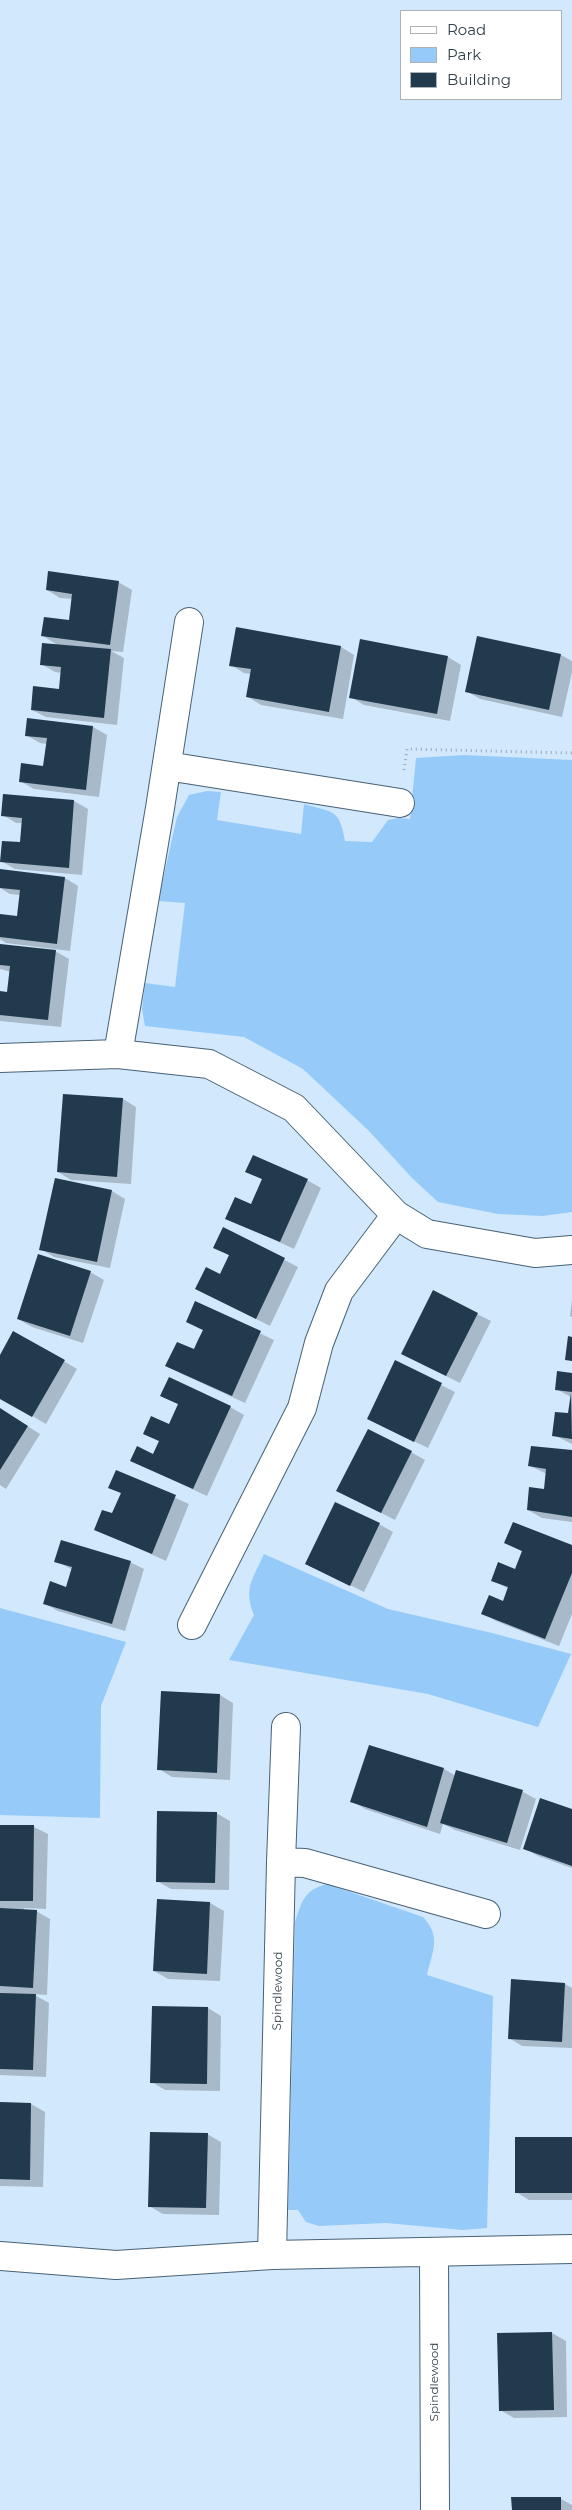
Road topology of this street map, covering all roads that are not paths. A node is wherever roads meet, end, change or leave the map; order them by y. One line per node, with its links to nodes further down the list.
1 (189, 622): 2 (street)
2 (167, 766): 3 (street); 4 (street)
3 (400, 803)
4 (118, 1054): 5 (street); 6 (street)
5 (0, 1058)
6 (396, 1215): 7 (street); 8 (street)
7 (572, 1250)
8 (192, 1625)
9 (286, 1727): 10 (street, Spindlewood)
10 (281, 1862): 11 (street); 14 (street, Spindlewood)
11 (486, 1914)
12 (572, 2249): 13 (street)
13 (434, 2254): 14 (street); 16 (street, Spindlewood)
14 (272, 2255): 15 (street)
15 (0, 2256)
16 (435, 2510)

